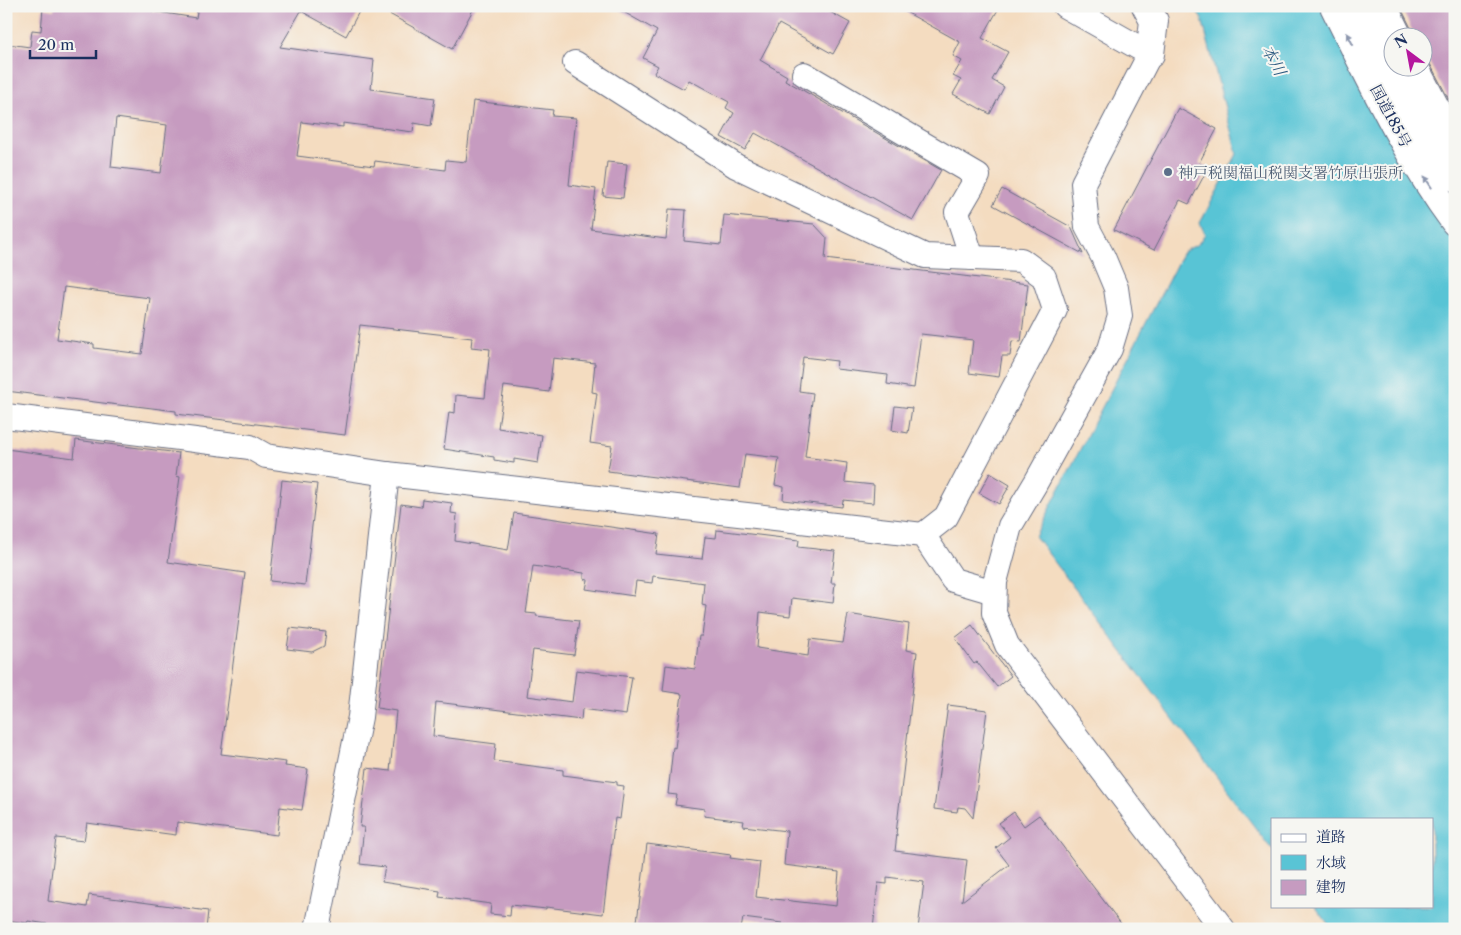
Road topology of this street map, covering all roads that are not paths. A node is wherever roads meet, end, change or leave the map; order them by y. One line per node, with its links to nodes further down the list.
1 (1065, 6): 7 (street)
2 (1146, 6): 7 (main road)
3 (1334, 6): 14 (main road, 国道185号, one-way to 3)
4 (1362, 6): 11 (main road, 国道185号)
5 (1385, 6): 6 (street)
6 (1396, 28)
7 (1150, 54): 19 (street)
8 (575, 62): 15 (street)
9 (804, 74): 15 (street)
10 (1421, 78): 11 (street)
11 (1434, 106): 12 (street); 13 (main road, 国道185号)
12 (1455, 141)
13 (1455, 176)
14 (1455, 222)
15 (972, 258): 18 (street)
16 (6, 416): 17 (street)
17 (387, 474): 18 (street); 20 (street)
18 (923, 535): 19 (street)
19 (994, 592): 21 (street)
20 (316, 929)
21 (1223, 929)

